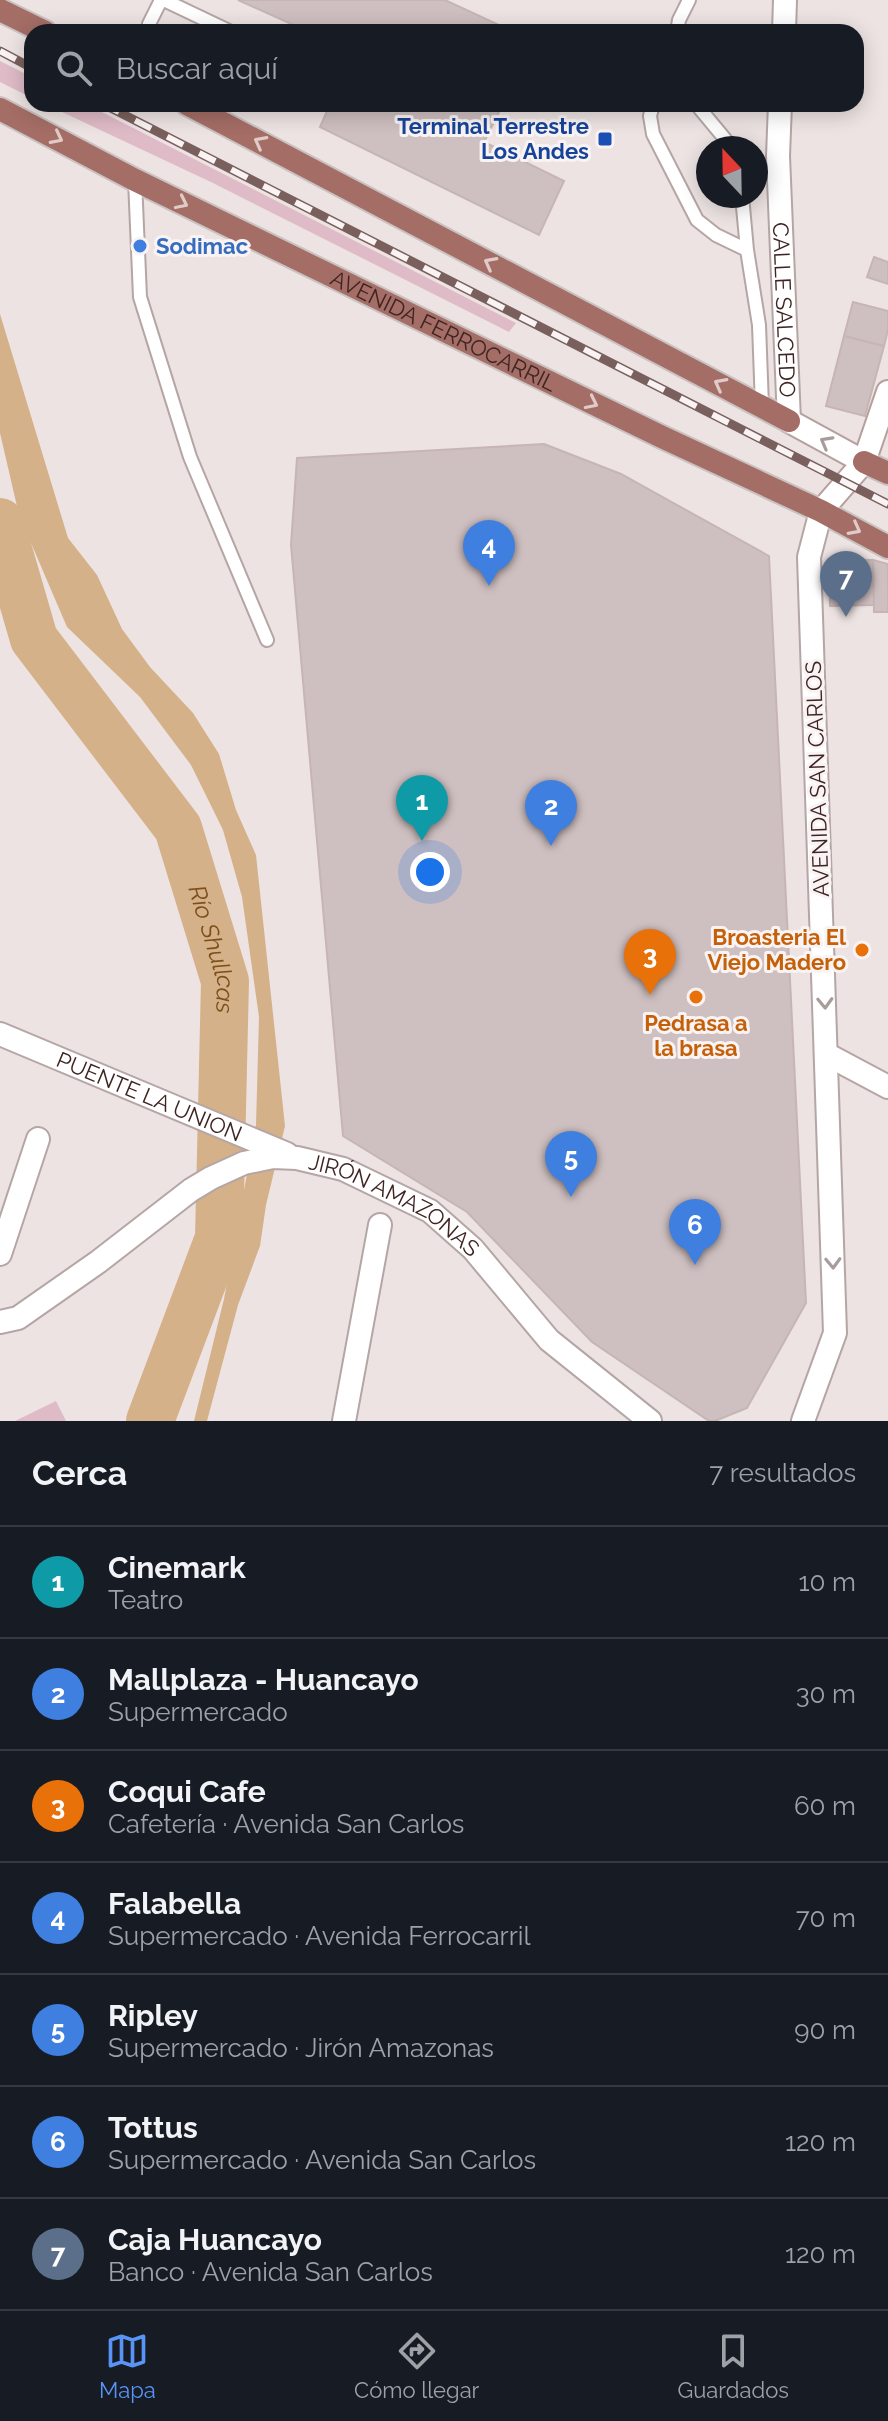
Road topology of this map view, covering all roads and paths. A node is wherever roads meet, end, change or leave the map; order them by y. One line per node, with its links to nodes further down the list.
1 (163, 0): 6 (lane); 7 (lane)
2 (689, 0): 8 (lane)
3 (785, 0): 9 (street)
4 (0, 10): 5 (main road)
5 (29, 24)
6 (149, 24)
7 (214, 24)
8 (678, 24)
9 (784, 24)
10 (0, 109): 16 (main road, AVENIDA FERROCARRIL, one-way to 16)
11 (202, 112): 20 (main road, one-way to 11)
12 (651, 112): 18 (lane)
13 (703, 112): 15 (lane)
14 (780, 112): 21 (street, CALLE SALCEDO)
15 (723, 136)
16 (135, 180): 24 (main road, AVENIDA FERROCARRIL, one-way to 24); 26 (lane)
17 (743, 208): 18 (lane)
18 (747, 250): 20 (lane)
19 (888, 392): 22 (street, AVENIDA SAN CARLOS)
20 (762, 406): 21 (main road)
21 (789, 421): 22 (street, one-way to 21)
22 (864, 462): 23 (main road); 24 (street, AVENIDA SAN CARLOS)
23 (888, 473)
24 (821, 511): 25 (main road, AVENIDA FERROCARRIL, one-way to 25); 28 (street, AVENIDA SAN CARLOS, one-way to 28)
25 (888, 547)
26 (267, 640)
27 (0, 1034): 31 (street, PUENTE LA UNION)
28 (826, 1054): 29 (street); 37 (street, AVENIDA SAN CARLOS, one-way to 37)
29 (888, 1087)
30 (38, 1139): 33 (street)
31 (297, 1158): 34 (street, JIRÓN AMAZONAS); 36 (street, JIRÓN AMAZONAS)
32 (380, 1225): 35 (street)
33 (0, 1254)
34 (0, 1322)
35 (344, 1421)
36 (650, 1421)
37 (803, 1421)

